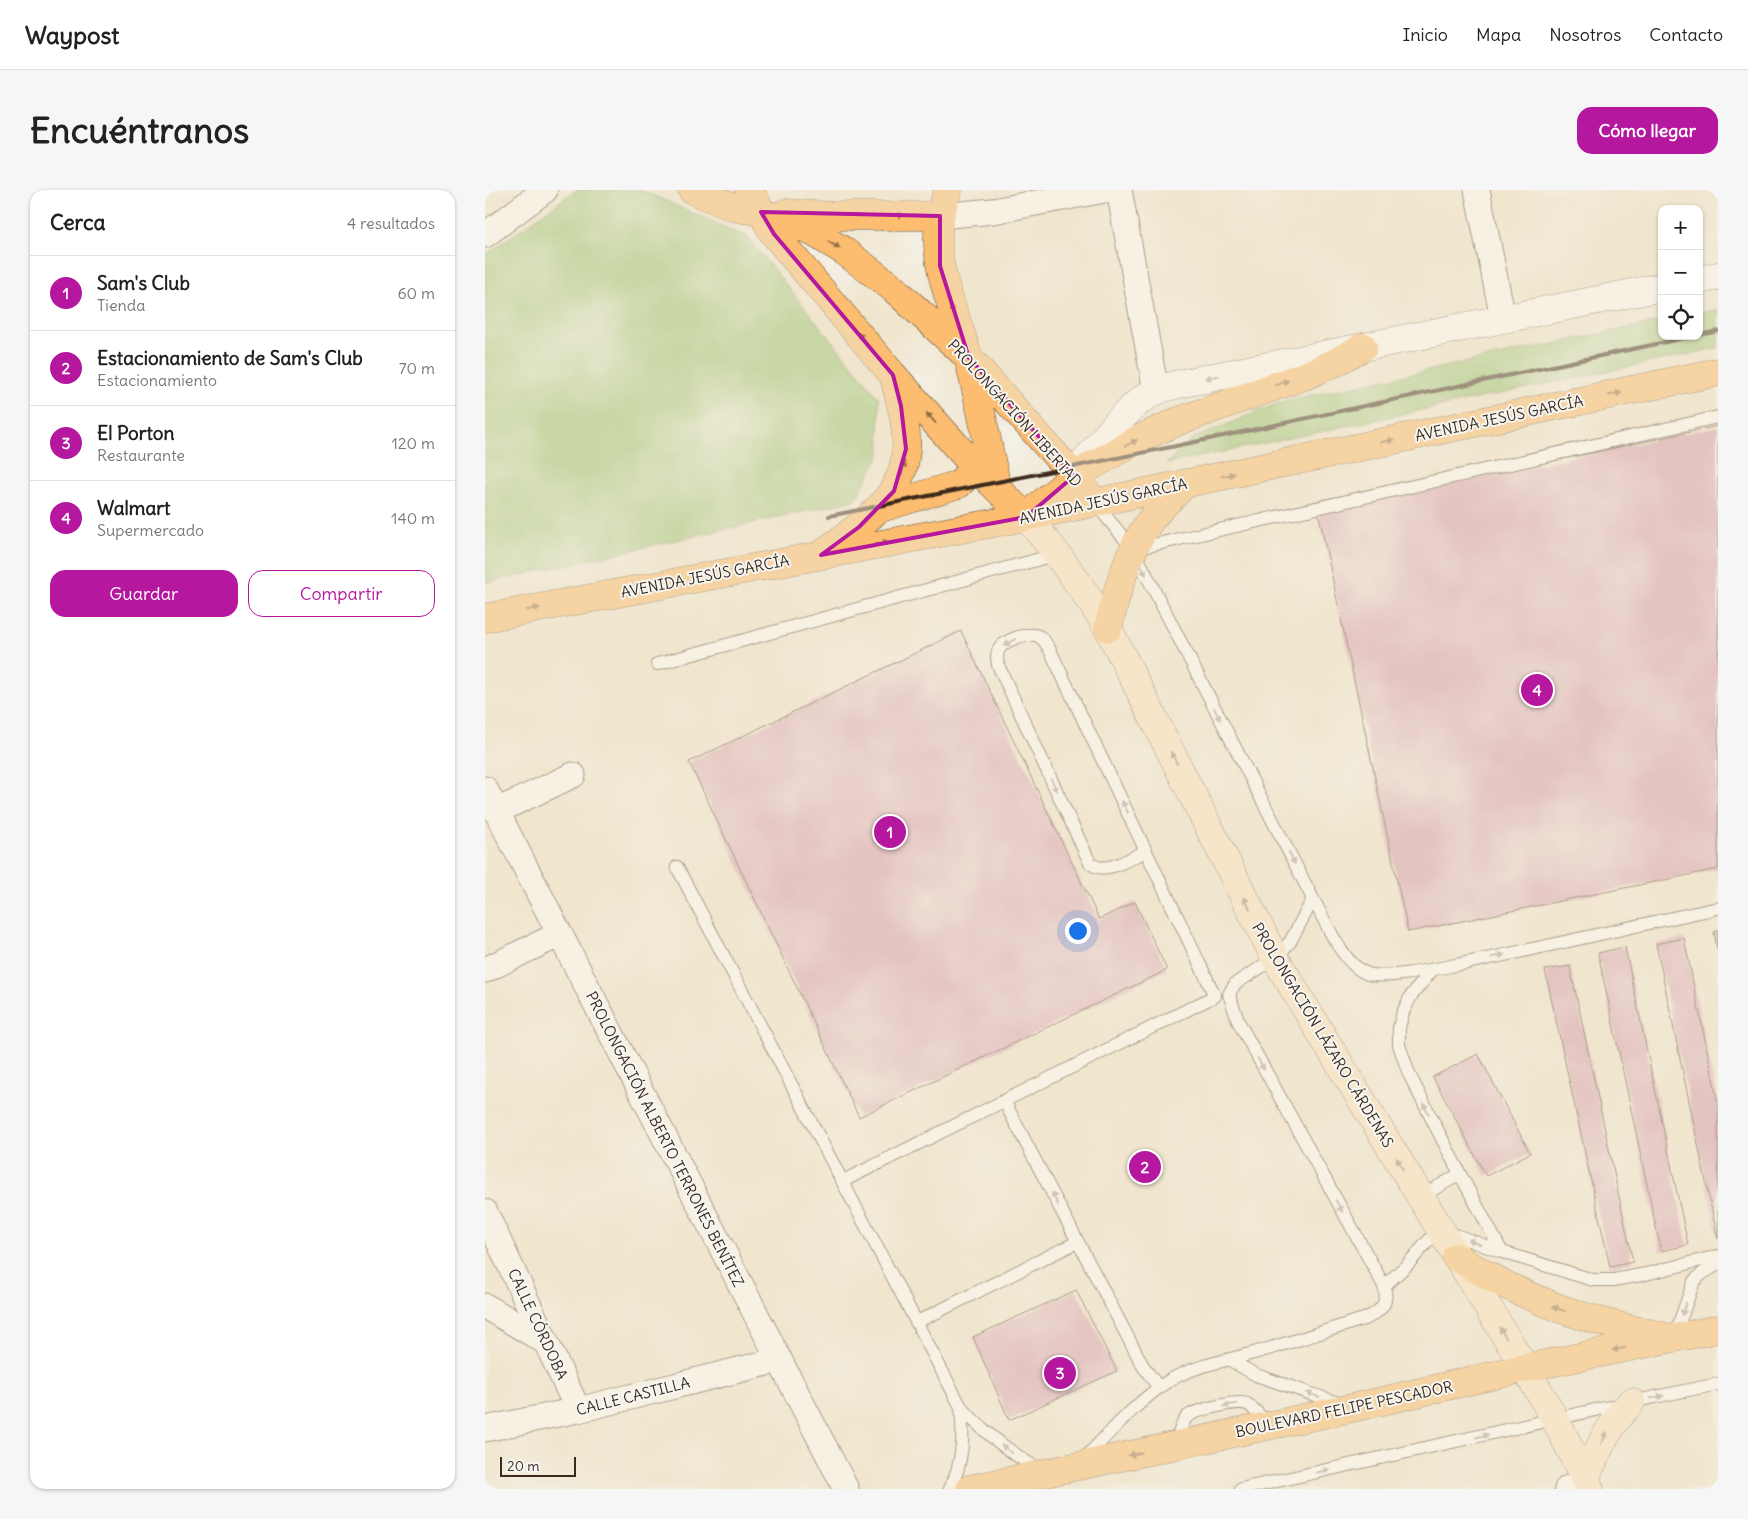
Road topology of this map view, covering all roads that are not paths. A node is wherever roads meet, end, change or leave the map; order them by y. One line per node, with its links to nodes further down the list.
1 (545, 190): 9 (street)
2 (692, 190): 7 (main road, PROLONGACIÓN LIBERTAD)
3 (948, 190): 8 (main road)
4 (1105, 190): 8 (street)
5 (1119, 190): 18 (street)
6 (1477, 190): 13 (street)
7 (755, 201): 8 (main road, one-way to 8); 15 (main road, PROLONGACIÓN LIBERTAD, one-way to 15); 17 (main road, one-way to 7)
8 (940, 216): 15 (main road, one-way to 8)
9 (485, 235)
10 (1718, 276): 11 (street)
11 (1703, 279)
12 (1658, 288): 13 (street, AVENIDA JESÚS GARCÍA)
13 (1503, 318): 14 (street, AVENIDA JESÚS GARCÍA)
14 (1363, 346): 18 (street, AVENIDA JESÚS GARCÍA, one-way to 18); 22 (main road, one-way to 14)
15 (969, 358): 20 (main road); 22 (main road, PROLONGACIÓN LIBERTAD)
16 (1718, 372): 23 (main road, AVENIDA JESÚS GARCÍA, one-way to 16)
17 (893, 376): 21 (main road, one-way to 17); 26 (main road, one-way to 17)
18 (1156, 391): 22 (street, AVENIDA JESÚS GARCÍA)
19 (1718, 417): 28 (lane)
20 (988, 438): 21 (main road); 24 (main road)
21 (975, 467): 24 (main road); 26 (main road)
22 (1074, 476): 25 (main road, PROLONGACIÓN LIBERTAD); 27 (main road)
23 (1187, 483): 25 (main road, AVENIDA JESÚS GARCÍA); 28 (main road)
24 (997, 488): 27 (main road)
25 (1095, 502): 27 (main road, AVENIDA JESÚS GARCÍA); 28 (lane)
26 (878, 509): 30 (main road)
27 (1026, 517): 29 (main road, PROLONGACIÓN LÁZARO CÁRDENAS); 30 (main road, AVENIDA JESÚS GARCÍA, one-way to 27)
28 (1133, 549): 32 (main road); 39 (lane, one-way to 39)
29 (1058, 554): 32 (main road, PROLONGACIÓN LÁZARO CÁRDENAS); 33 (lane)
30 (821, 555): 31 (main road, AVENIDA JESÚS GARCÍA, one-way to 30)
31 (485, 618)
32 (1108, 628): 42 (main road, PROLONGACIÓN LÁZARO CÁRDENAS, one-way to 32)
33 (657, 664)
34 (573, 775): 36 (street)
35 (485, 789): 36 (street, PROLONGACIÓN ALBERTO TERRONES BENÍTEZ)
36 (497, 811): 41 (street, PROLONGACIÓN ALBERTO TERRONES BENÍTEZ)
37 (1146, 851): 37 (lane, one-way to 37); 45 (lane)
38 (677, 866): 47 (lane)
39 (1313, 899): 42 (lane); 43 (lane)
40 (1718, 908): 43 (lane, one-way to 40)
41 (560, 934): 44 (street); 62 (street, PROLONGACIÓN ALBERTO TERRONES BENÍTEZ)
42 (1275, 958): 48 (main road, PROLONGACIÓN LÁZARO CÁRDENAS, one-way to 42); 56 (lane, one-way to 56)
43 (1433, 969): 46 (lane, one-way to 43)
44 (485, 970)
45 (1004, 1101): 47 (lane); 51 (lane, one-way to 45)
46 (1460, 1174): 48 (lane); 52 (lane)
47 (843, 1182): 58 (lane)
48 (1420, 1196): 50 (main road, PROLONGACIÓN LÁZARO CÁRDENAS)
49 (485, 1212): 61 (street, CALLE CÓRDOBA)
50 (1439, 1229): 52 (lane, one-way to 50); 54 (main road, PROLONGACIÓN LÁZARO CÁRDENAS); 56 (lane)
51 (1077, 1242): 58 (lane); 66 (lane)
52 (1502, 1252): 53 (lane)
53 (1718, 1256)
54 (1456, 1257): 60 (main road, one-way to 54); 64 (main road, PROLONGACIÓN LÁZARO CÁRDENAS, one-way to 54)
55 (1718, 1264): 60 (lane, one-way to 60)
56 (1383, 1286): 63 (lane)
57 (485, 1306): 61 (street)
58 (917, 1322): 68 (lane)
59 (1718, 1329): 60 (main road, BOULEVARD FELIPE PESCADOR)
60 (1674, 1338): 64 (main road, BOULEVARD FELIPE PESCADOR, one-way to 64)
61 (546, 1342): 70 (street, CALLE CÓRDOBA)
62 (779, 1360): 70 (street, CALLE CASTILLA); 76 (street, PROLONGACIÓN ALBERTO TERRONES BENÍTEZ)
63 (1231, 1360): 66 (lane); 69 (lane, one-way to 63)
64 (1525, 1368): 69 (main road, BOULEVARD FELIPE PESCADOR); 71 (main road, PROLONGACIÓN LÁZARO CÁRDENAS)
65 (1718, 1384): 67 (lane, one-way to 65)
66 (1159, 1388): 73 (lane)
67 (1631, 1402): 71 (lane); 75 (main road, one-way to 67)
68 (961, 1407): 74 (lane, one-way to 68); 77 (lane)
69 (1352, 1408): 73 (main road, BOULEVARD FELIPE PESCADOR, one-way to 73)
70 (578, 1410): 72 (street, CALLE CASTILLA)
71 (1555, 1419): 75 (main road, PROLONGACIÓN LÁZARO CÁRDENAS); 79 (lane, one-way to 71)
72 (485, 1429)
73 (1077, 1466): 74 (main road, BOULEVARD FELIPE PESCADOR)
74 (1045, 1473): 78 (main road, BOULEVARD FELIPE PESCADOR)
75 (1581, 1486)
76 (845, 1489)
77 (950, 1489)
78 (970, 1489)
79 (1241, 1489)

